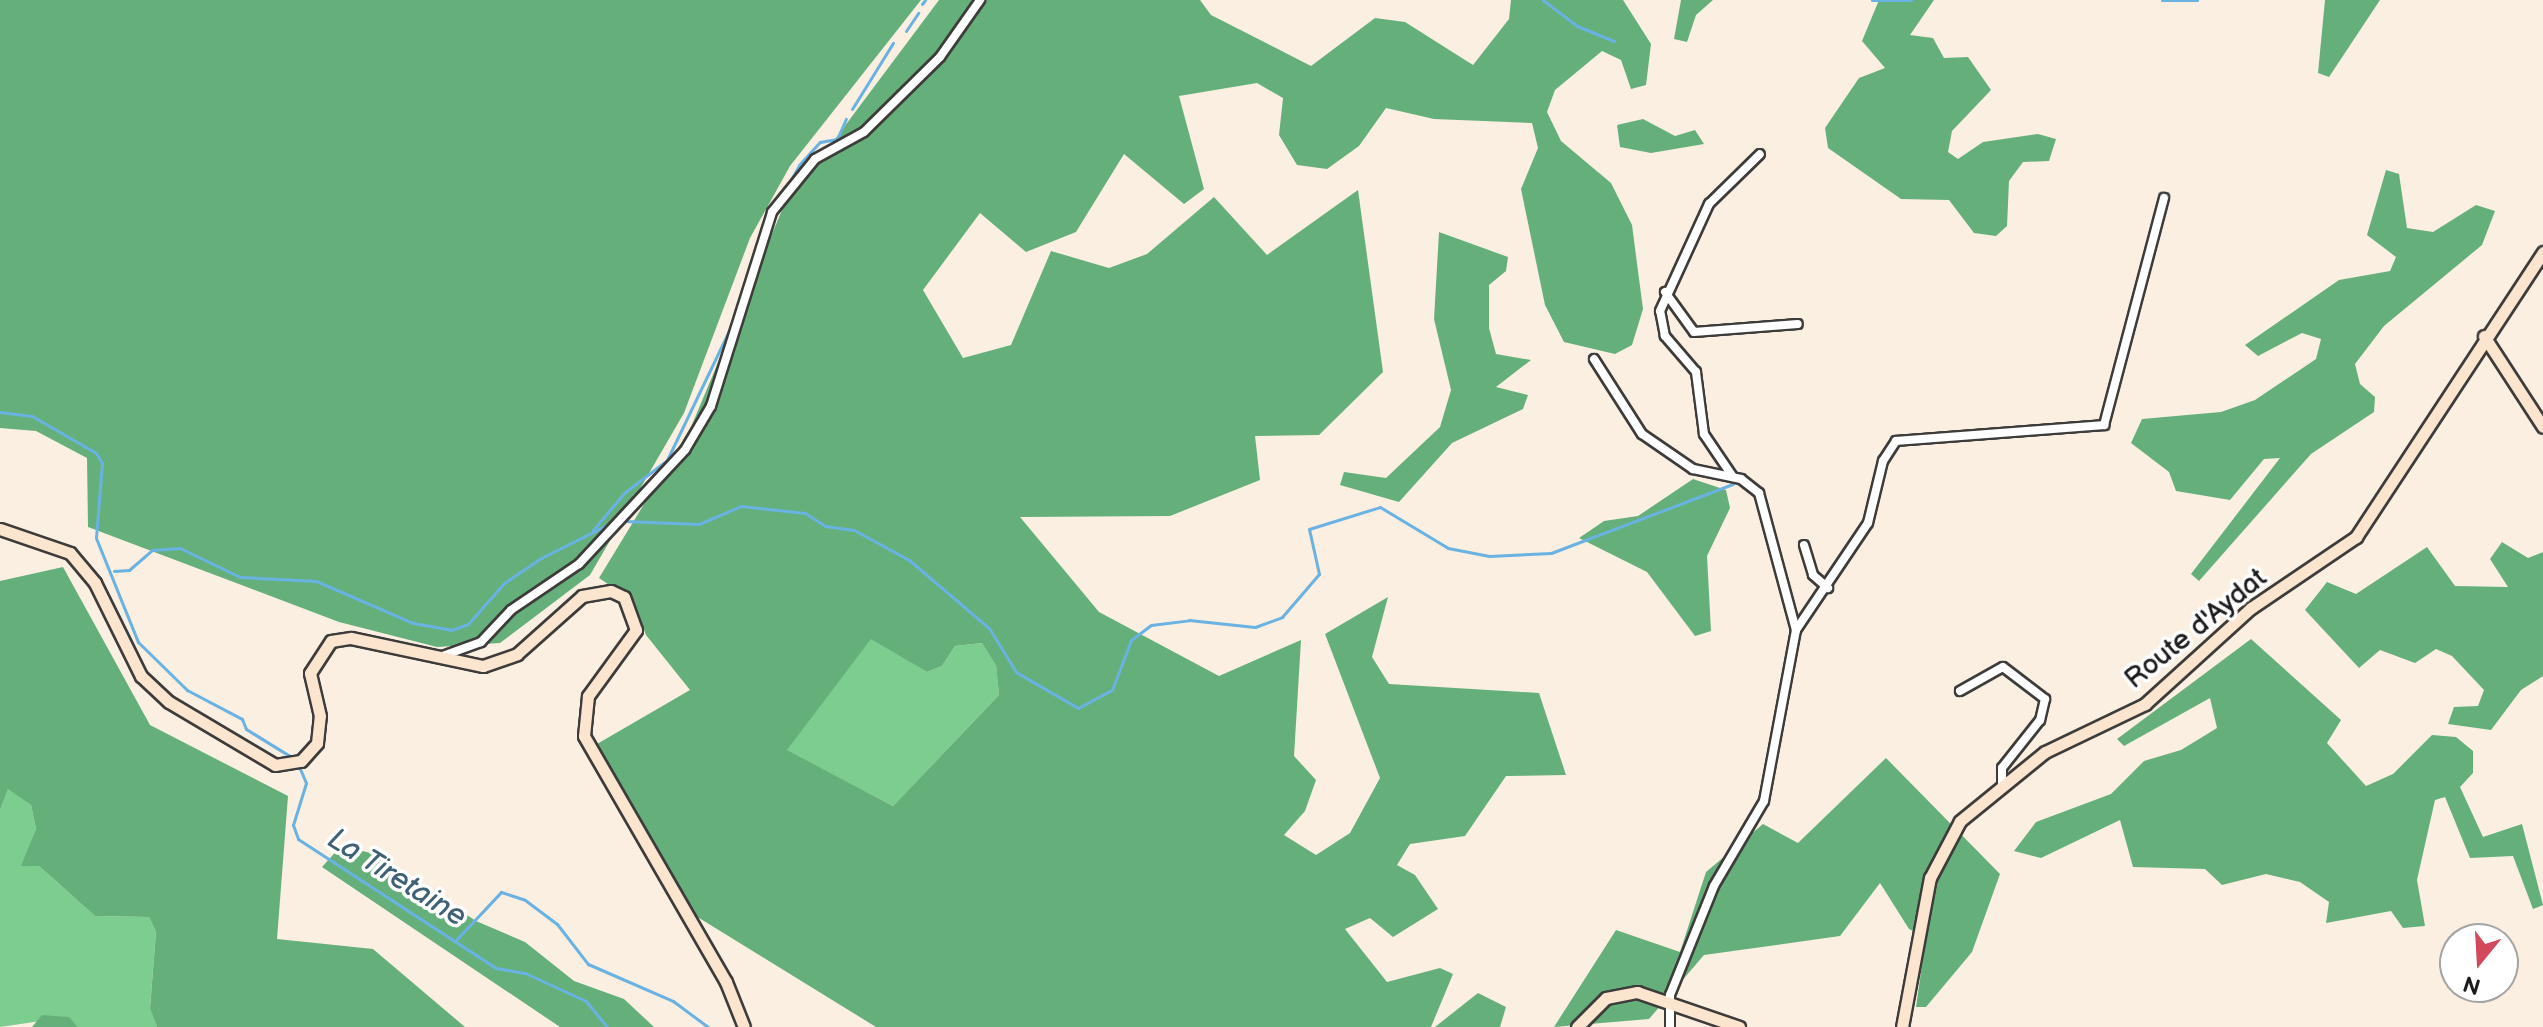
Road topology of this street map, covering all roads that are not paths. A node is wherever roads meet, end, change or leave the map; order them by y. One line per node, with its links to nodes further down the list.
1 (980, 0): 15 (street)
2 (1760, 154): 5 (street)
3 (2164, 198): 13 (street)
4 (2543, 252): 7 (main road, Route d'Aydat)
5 (1665, 292): 6 (street); 10 (street)
6 (1798, 324)
7 (2484, 336): 9 (main road); 17 (main road, Route d'Aydat)
8 (1594, 359): 10 (street)
9 (2543, 427)
10 (1734, 478): 14 (street)
11 (0, 529): 15 (main road)
12 (1804, 545): 13 (street)
13 (1828, 588): 14 (street)
14 (1796, 630): 18 (street)
15 (434, 659): 19 (main road)
16 (1960, 691): 17 (street)
17 (2002, 784): 23 (main road, Route d'Aydat)
18 (1670, 1000): 20 (main road); 21 (street); 22 (main road)
19 (744, 1027)
20 (1577, 1027)
21 (1670, 1027)
22 (1739, 1027)
23 (1902, 1027)

